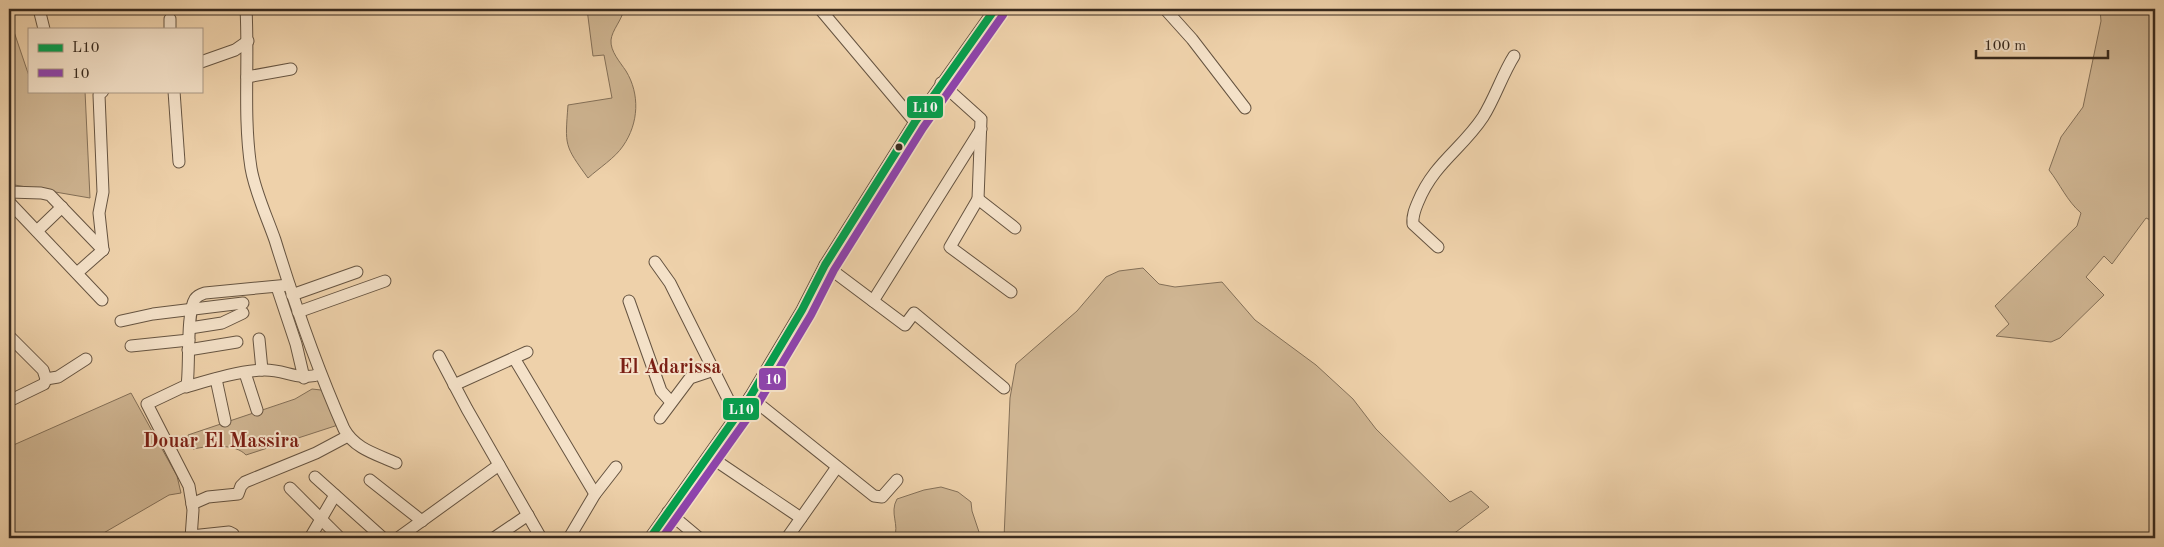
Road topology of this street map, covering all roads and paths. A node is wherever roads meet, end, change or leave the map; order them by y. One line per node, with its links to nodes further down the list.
1 (39, 9): 6 (street)
2 (246, 9): 7 (street)
3 (820, 9): 16 (street)
4 (995, 9): 12 (street)
5 (1165, 9): 15 (street)
6 (44, 28)
7 (248, 41): 9 (street); 11 (street)
8 (1514, 56): 25 (street)
9 (202, 62)
10 (291, 70): 11 (street)
11 (247, 77): 33 (street)
12 (941, 83): 16 (street); 17 (street)
13 (100, 92): 26 (street)
14 (174, 92): 18 (street)
15 (1245, 108)
16 (915, 122): 28 (street)
17 (981, 130): 20 (street); 37 (street)
18 (179, 162)
19 (9, 192): 22 (street)
20 (978, 199): 23 (street); 34 (street)
21 (9, 202): 24 (street)
22 (62, 207): 24 (street); 26 (street)
23 (1015, 228)
24 (36, 231): 30 (street)
25 (1438, 247)
26 (103, 250): 30 (street)
27 (655, 262): 51 (street)
28 (825, 265): 37 (street); 60 (street)
29 (357, 272): 33 (street)
30 (77, 273): 35 (street)
31 (385, 281): 39 (street)
32 (277, 287): 33 (street); 38 (street); 55 (street)
33 (291, 290): 39 (street)
34 (1011, 292)
35 (102, 300)
36 (629, 301): 62 (street)
37 (873, 301): 59 (street)
38 (193, 308): 40 (street); 42 (street); 42 (street)
39 (298, 312): 53 (street)
40 (121, 321)
41 (9, 336): 54 (street)
42 (189, 339): 44 (street); 45 (street); 58 (street)
43 (259, 339): 50 (street)
44 (237, 342)
45 (131, 346)
46 (528, 352): 48 (street)
47 (439, 356): 57 (street)
48 (514, 358): 57 (street); 77 (street)
49 (86, 359): 54 (street)
50 (262, 370): 52 (street); 55 (street)
51 (714, 370): 62 (street); 64 (street)
52 (245, 373): 56 (street); 63 (street)
53 (320, 374): 55 (street); 67 (street)
54 (46, 378): 61 (street)
55 (304, 378)
56 (216, 379): 58 (street); 66 (street)
57 (454, 385): 70 (street)
58 (186, 387): 79 (street)
59 (1004, 388)
60 (750, 397): 64 (street); 72 (street)
61 (9, 401)
62 (671, 402): 65 (street)
63 (257, 410)
64 (736, 417): 68 (street)
65 (660, 418)
66 (225, 421)
67 (348, 436): 69 (street); 79 (street)
68 (709, 456): 80 (street); 82 (street)
69 (396, 463)
70 (499, 465): 81 (street); 84 (street)
71 (616, 467): 77 (street)
72 (837, 467): 75 (street); 82 (street)
73 (315, 477): 78 (street)
74 (370, 480): 84 (street)
75 (898, 480)
76 (290, 488): 83 (street)
77 (595, 494): 93 (street)
78 (335, 495): 83 (street); 89 (street)
79 (192, 504): 85 (street)
80 (668, 512): 94 (street); 95 (street)
81 (528, 516): 91 (street); 92 (street)
82 (801, 518): 96 (street)
83 (321, 520): 87 (street); 88 (street)
84 (422, 521): 90 (street)
85 (191, 537): 86 (street)
86 (233, 538)
87 (310, 538)
88 (340, 538)
89 (384, 538)
90 (398, 538)
91 (494, 538)
92 (541, 538)
93 (569, 538)
94 (650, 538)
95 (699, 538)
96 (787, 538)

